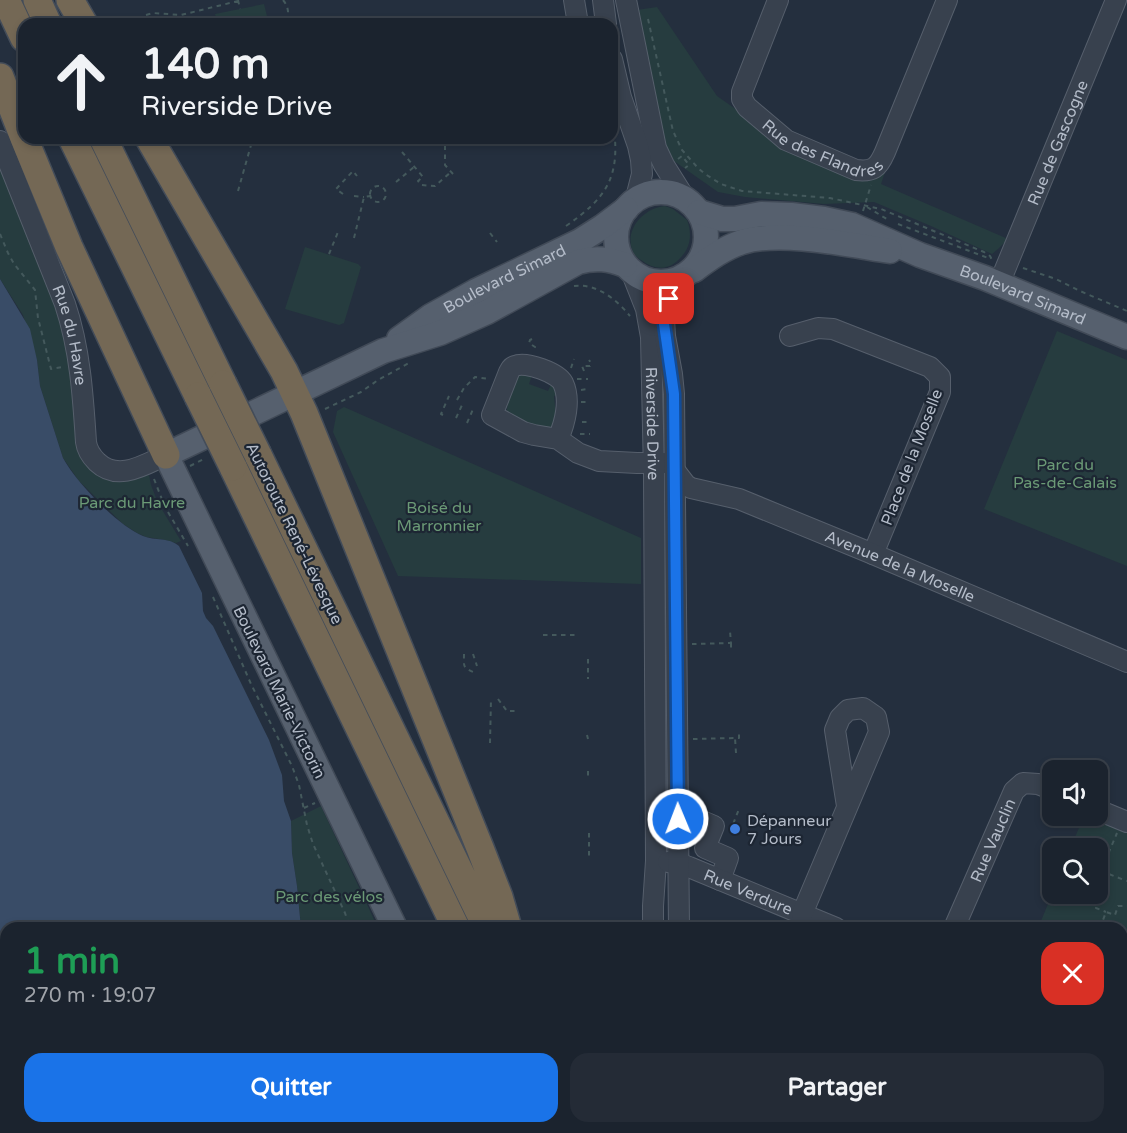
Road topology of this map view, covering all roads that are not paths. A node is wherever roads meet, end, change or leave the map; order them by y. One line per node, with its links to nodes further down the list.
1 (6, 0): 15 (highway)
2 (37, 0): 10 (highway)
3 (70, 0): 11 (highway)
4 (574, 0): 12 (street)
5 (603, 0): 13 (street)
6 (626, 0): 14 (street)
7 (778, 0): 8 (street, Rue des Flandres)
8 (947, 0)
9 (1116, 0): 30 (street, Rue de Gascogne)
10 (45, 18)
11 (80, 18)
12 (577, 18)
13 (605, 18)
14 (640, 23): 16 (street); 26 (street)
15 (18, 25)
16 (618, 28)
17 (0, 77): 19 (highway)
18 (618, 84): 25 (street)
19 (18, 123)
20 (0, 141): 37 (street, Rue du Havre)
21 (27, 144): 37 (highway)
22 (75, 144): 49 (highway, Autoroute René-Lévesque, bridge)
23 (106, 144): 54 (highway, Autoroute René-Lévesque, bridge)
24 (152, 144): 34 (highway)
25 (632, 203): 26 (main road); 28 (main road); 33 (main road, Boulevard Simard)
26 (692, 206): 27 (main road, Boulevard Simard); 29 (main road)
27 (920, 255): 29 (main road, Boulevard Simard); 30 (main road, Boulevard Simard)
28 (628, 268): 29 (main road); 33 (main road, Boulevard Simard); 36 (street, Riverside Drive)
29 (684, 277): 38 (street, Riverside Drive)
30 (999, 284): 32 (main road, Boulevard Simard)
31 (790, 336): 39 (street, Place de la Moselle)
32 (1127, 338)
33 (383, 351): 34 (main road, Boulevard Simard)
34 (295, 393): 37 (main road, Boulevard Simard); 55 (highway)
35 (566, 437): 36 (street)
36 (654, 463): 38 (street); 46 (street, Riverside Drive)
37 (160, 465): 51 (main road, Boulevard Marie-Victorin)
38 (676, 467): 39 (street, Avenue de la Moselle); 44 (street, Riverside Drive)
39 (873, 554): 40 (street, Avenue de la Moselle)
40 (1127, 662)
41 (1042, 786): 59 (street, Rue Vauclin)
42 (847, 806): 50 (street)
43 (1108, 814): 45 (street)
44 (678, 819): 47 (street); 48 (street)
45 (1124, 821)
46 (656, 861): 47 (street, Rue Verdure); 56 (street)
47 (678, 863): 48 (street, Rue Verdure); 57 (street)
48 (720, 880): 50 (street, Rue Verdure)
49 (439, 894): 52 (highway); 53 (highway, Autoroute René-Lévesque)
50 (802, 914): 58 (street, Rue Verdure)
51 (392, 922)
52 (447, 922)
53 (453, 922)
54 (484, 922)
55 (506, 922)
56 (653, 922)
57 (679, 922)
58 (822, 922)
59 (957, 922)

